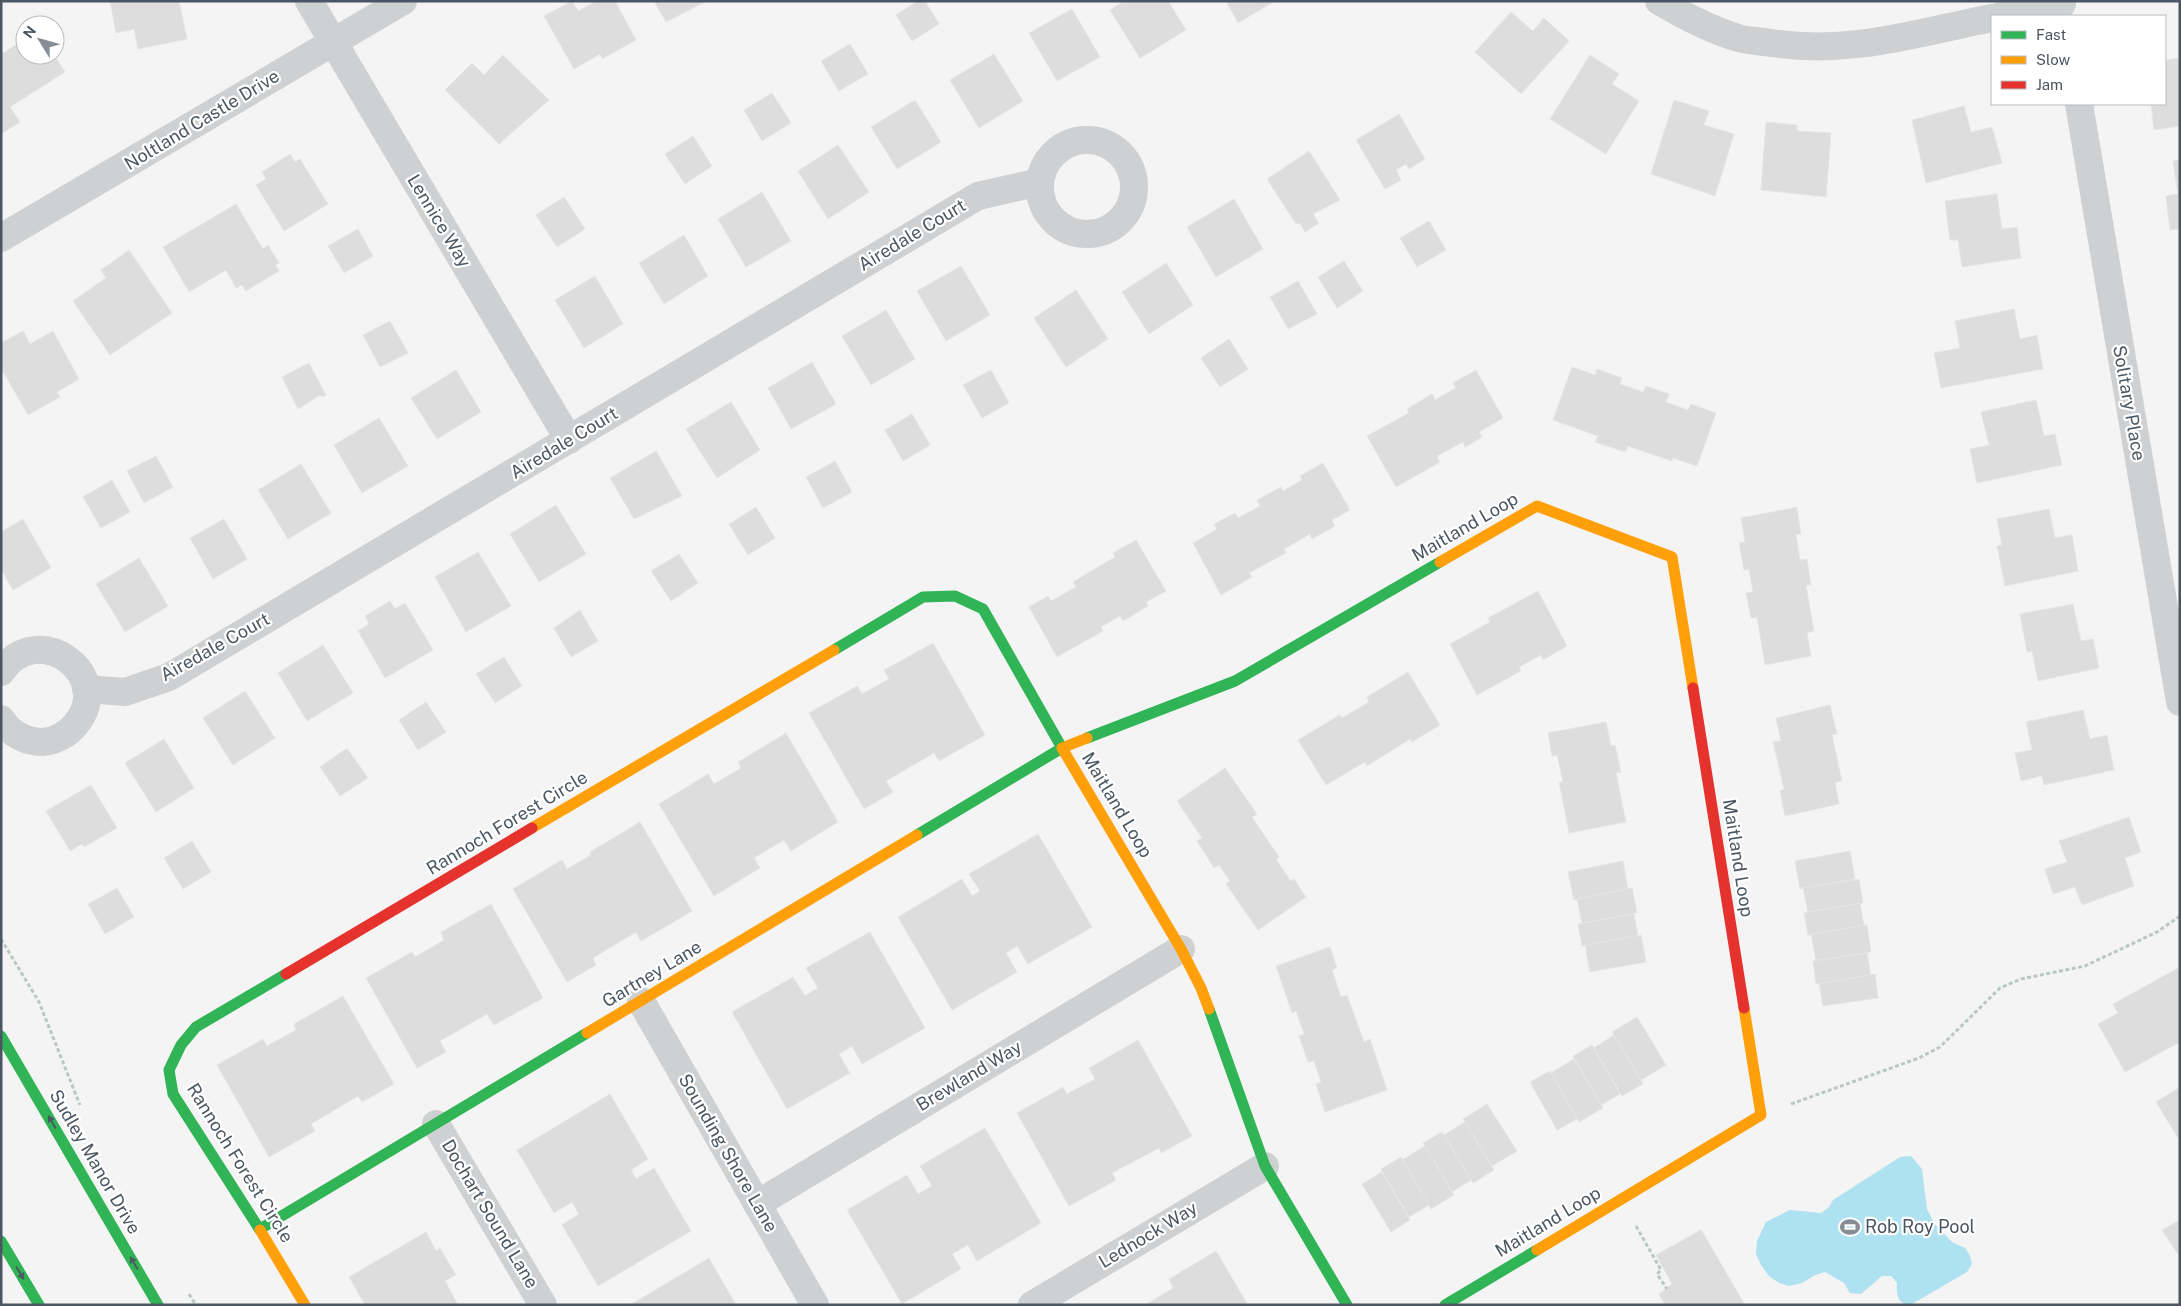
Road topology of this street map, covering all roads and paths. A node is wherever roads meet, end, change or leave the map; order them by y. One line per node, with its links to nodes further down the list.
1 (310, 1): 7 (street, Lennice Way)
2 (403, 1): 7 (street, Noltland Castle Drive)
3 (1659, 1): 6 (street)
4 (2062, 7): 5 (street)
5 (2007, 15)
6 (1991, 18)
7 (334, 42): 10 (street, Noltland Castle Drive); 11 (street, Lennice Way)
8 (2079, 105): 14 (street, Solitary Place)
9 (1040, 182): 11 (street, Airedale Court)
10 (1, 238)
11 (569, 440): 13 (street, Airedale Court)
12 (1, 672): 13 (street)
13 (86, 689): 15 (street)
14 (2180, 702)
15 (1, 719)
16 (1062, 748): 19 (street, Maitland Loop); 20 (street, Gartney Lane); 23 (street, Maitland Loop); 28 (street, Rannoch Forest Circle)
17 (2180, 916): 23 (path)
18 (1, 939): 22 (path)
19 (1181, 949): 25 (street, Maitland Loop); 27 (street, Brewland Way)
20 (641, 1001): 24 (street, Gartney Lane); 27 (street, Sounding Shore Lane)
21 (1, 1036): 33 (street, Sudley Manor Drive, one-way to 21)
22 (82, 1109)
23 (1761, 1115): 26 (street, Maitland Loop)
24 (436, 1124): 28 (street, Gartney Lane); 36 (street, Dochart Sound Lane)
25 (1265, 1166): 38 (street, Lednock Way); 39 (street, Maitland Loop)
26 (1621, 1199): 31 (path); 40 (street, Maitland Loop)
27 (757, 1204): 37 (street, Sounding Shore Lane)
28 (260, 1229): 35 (street, Rannoch Forest Circle)
29 (1, 1240): 32 (street, one-way to 32)
30 (185, 1288): 34 (path)
31 (1667, 1289)
32 (40, 1305)
33 (158, 1305)
34 (196, 1305)
35 (305, 1305)
36 (543, 1305)
37 (815, 1305)
38 (1032, 1305)
39 (1347, 1305)
40 (1445, 1305)

